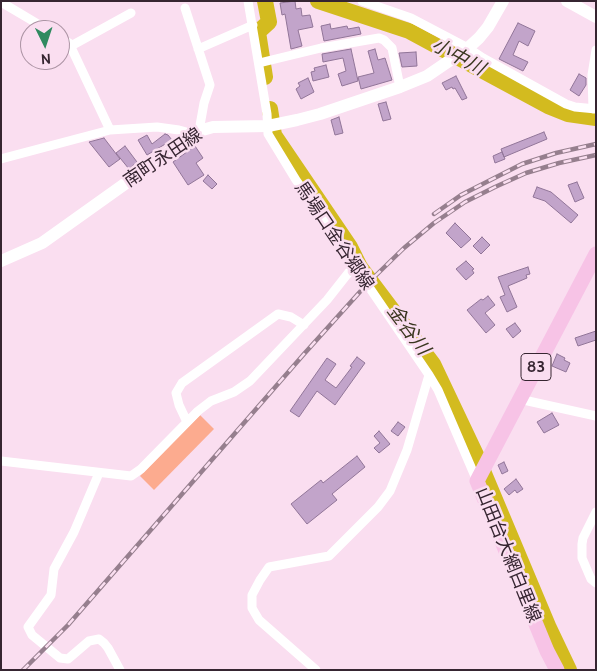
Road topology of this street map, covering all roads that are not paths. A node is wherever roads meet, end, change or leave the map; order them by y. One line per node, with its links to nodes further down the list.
1 (248, 1): 10 (street, 馬場口金谷郷線)
2 (362, 1): 14 (street)
3 (503, 1): 14 (street, 南町永田線)
4 (566, 1): 8 (street)
5 (1, 2): 9 (street)
6 (185, 8): 12 (street)
7 (130, 13): 11 (street)
8 (596, 17)
9 (31, 20)
10 (253, 25): 12 (street); 15 (street, 馬場口金谷郷線)
11 (71, 46): 19 (street)
12 (198, 49): 20 (street)
13 (596, 50): 17 (street)
14 (461, 53): 16 (street, 南町永田線); 17 (street)
15 (259, 63): 16 (street); 18 (street, 馬場口金谷郷線)
16 (400, 87): 18 (street, 南町永田線)
17 (595, 109)
18 (268, 126): 20 (street, 南町永田線); 24 (street, 馬場口金谷郷線)
19 (110, 130): 20 (street); 21 (street)
20 (196, 133): 23 (street, 南町永田線)
21 (1, 159)
22 (596, 254): 27 (main road, 山田台大網白里線 / 83)
23 (1, 261)
24 (353, 267): 25 (street); 26 (street, 馬場口金谷郷線)
25 (304, 325): 29 (street); 29 (street)
26 (429, 375): 32 (street, 馬場口金谷郷線); 36 (street)
27 (519, 399): 28 (street); 32 (main road, 山田台大網白里線 / 83)
28 (596, 416)
29 (188, 422): 31 (street)
30 (1, 461): 31 (street)
31 (99, 473): 35 (street)
32 (477, 481): 37 (main road, 山田台大網白里線)
33 (596, 512): 34 (street)
34 (596, 583)
35 (120, 670)
36 (316, 670)
37 (557, 670)

